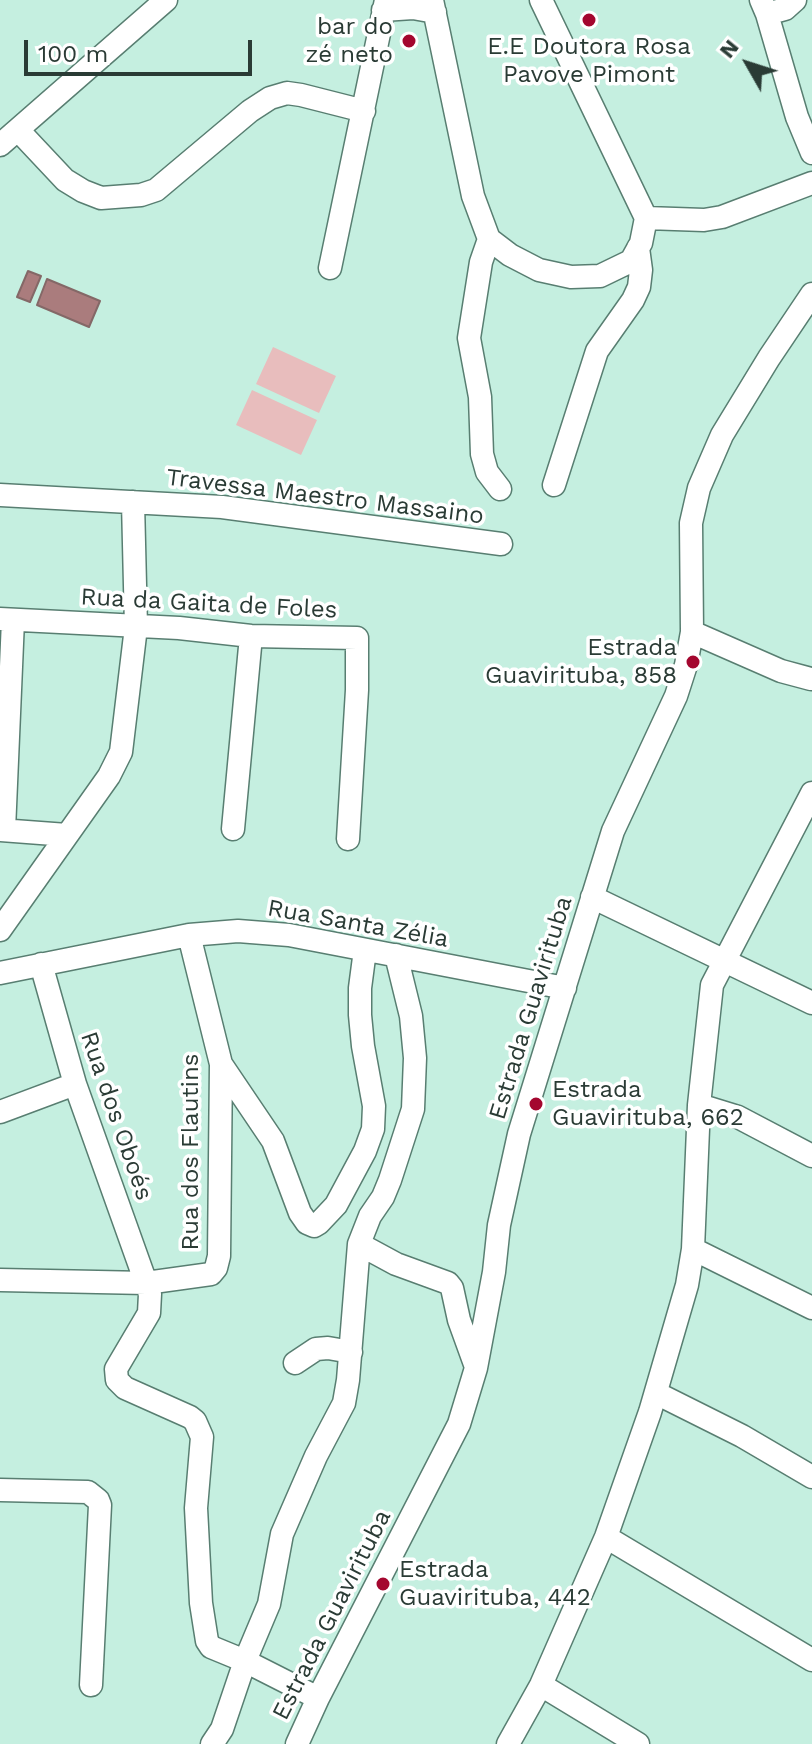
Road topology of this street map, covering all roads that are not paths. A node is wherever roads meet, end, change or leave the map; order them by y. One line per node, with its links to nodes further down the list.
1 (166, 0): 8 (street)
2 (541, 0): 12 (street)
3 (795, 0): 6 (street)
4 (385, 5): 5 (street); 7 (street)
5 (434, 6): 13 (street)
6 (764, 7): 10 (street)
7 (364, 111): 8 (street); 15 (street)
8 (18, 130): 9 (street)
9 (0, 145)
10 (812, 153)
11 (812, 183): 12 (street)
12 (646, 218): 14 (street)
13 (489, 239): 14 (street); 18 (street)
14 (638, 248): 17 (street)
15 (330, 268)
16 (812, 294): 24 (street, Estrada Guavirituba)
17 (554, 485)
18 (500, 489)
19 (0, 495): 20 (street, Travessa Maestro Massaino)
20 (133, 502): 21 (street, Travessa Maestro Massaino); 23 (street)
21 (501, 544)
22 (6, 619): 23 (street, Rua da Gaita de Foles); 29 (street)
23 (136, 627): 25 (street, Rua da Gaita de Foles); 30 (street)
24 (692, 632): 26 (street); 32 (street, Estrada Guavirituba)
25 (251, 636): 28 (street); 31 (street, Rua da Gaita de Foles)
26 (812, 677)
27 (812, 793): 37 (street)
28 (233, 829)
29 (2, 830): 30 (street)
30 (67, 835): 33 (street)
31 (348, 839)
32 (592, 897): 37 (street); 40 (street, Estrada Guavirituba)
33 (0, 930)
34 (189, 935): 35 (street, Rua Santa Zélia); 38 (street, Rua Santa Zélia); 42 (street, Rua dos Flautins)
35 (365, 950): 36 (street, Rua Santa Zélia); 42 (street)
36 (396, 955): 40 (street, Rua Santa Zélia); 47 (street)
37 (723, 960): 41 (street); 44 (street)
38 (41, 964): 39 (street, Rua Santa Zélia); 43 (street, Rua dos Oboés)
39 (0, 973)
40 (565, 988): 54 (street, Estrada Guavirituba)
41 (812, 1003)
42 (221, 1064): 50 (street, Rua dos Flautins)
43 (75, 1084): 45 (street); 50 (street, Rua dos Oboés)
44 (699, 1105): 46 (street); 48 (street)
45 (0, 1112)
46 (812, 1156)
47 (359, 1244): 52 (street); 54 (street)
48 (693, 1249): 51 (street); 55 (street)
49 (0, 1280): 50 (street)
50 (146, 1283): 60 (street)
51 (812, 1308)
52 (351, 1352): 53 (street); 60 (street)
53 (295, 1363)
54 (476, 1368): 63 (street, Estrada Guavirituba)
55 (656, 1393): 56 (street); 58 (street)
56 (812, 1477)
57 (0, 1490): 61 (street)
58 (606, 1537): 59 (street); 62 (street)
59 (812, 1660)
60 (245, 1661): 63 (street); 65 (street)
61 (91, 1685)
62 (541, 1685): 66 (street); 67 (street)
63 (318, 1698): 64 (street, Estrada Guavirituba)
64 (304, 1741)
65 (212, 1744)
66 (508, 1744)
67 (638, 1744)

